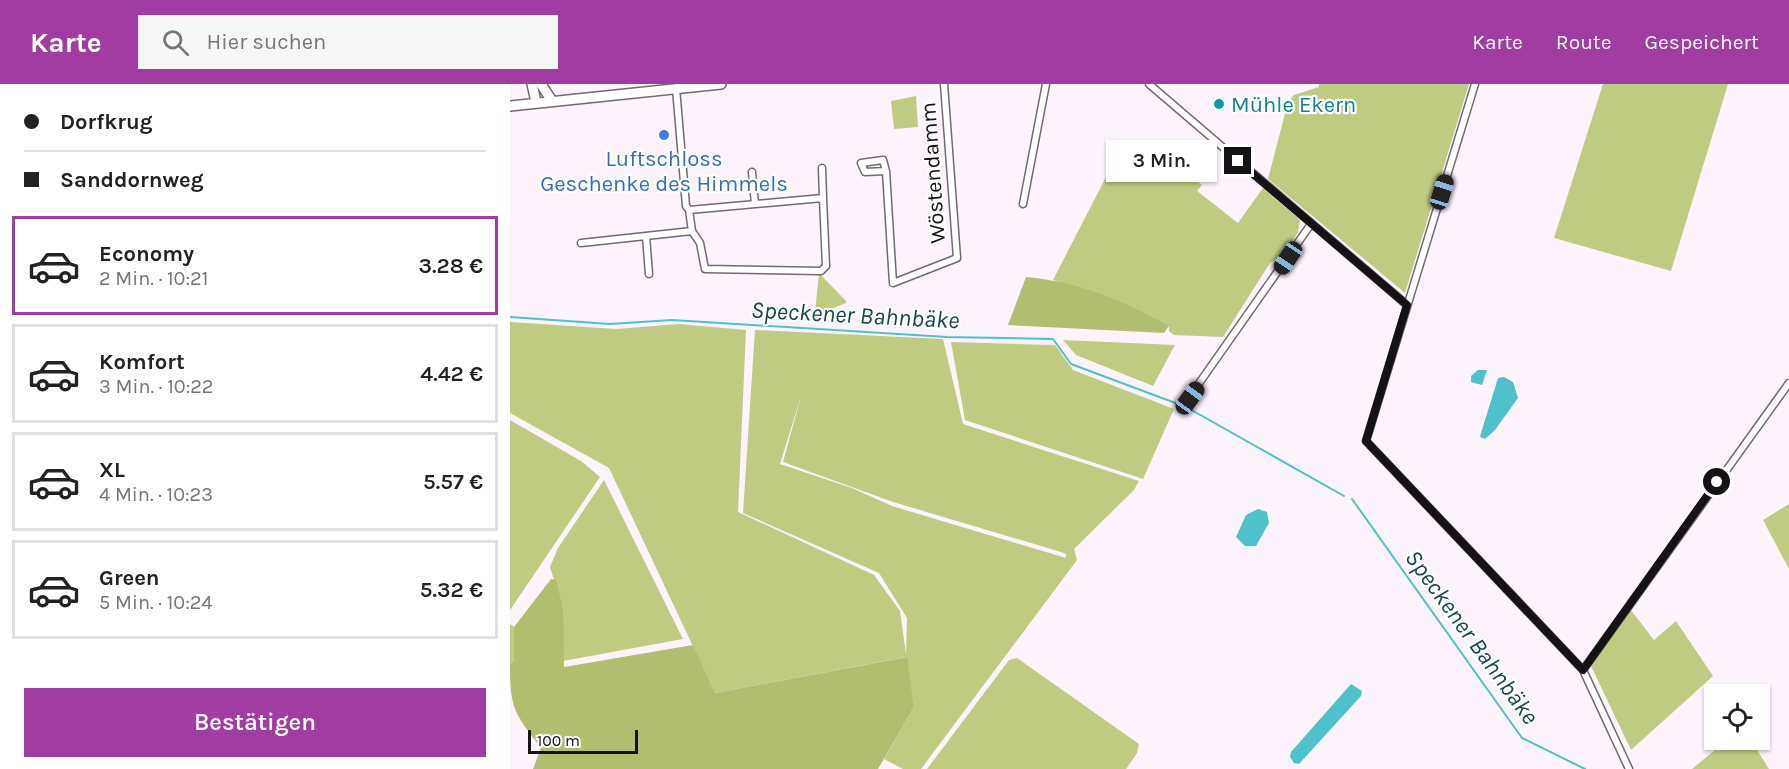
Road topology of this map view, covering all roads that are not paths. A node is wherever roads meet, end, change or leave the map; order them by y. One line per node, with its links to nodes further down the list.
1 (532, 84): 10 (main road)
2 (541, 84): 9 (main road)
3 (721, 84): 8 (main road)
4 (944, 84): 13 (street, Wöstendamm)
5 (1046, 84): 17 (street)
6 (1149, 84): 19 (street)
7 (1475, 84): 24 (street)
8 (676, 88): 9 (main road); 18 (street)
9 (552, 101): 10 (main road)
10 (536, 102): 11 (main road)
11 (510, 106)
12 (822, 168): 15 (street)
13 (886, 171)
14 (752, 172): 16 (street)
15 (823, 198): 16 (street); 20 (street)
16 (755, 204): 18 (street)
17 (1023, 204)
18 (689, 210): 20 (street)
19 (1311, 224): 24 (street); 26 (street)
20 (692, 231): 21 (street)
21 (646, 236): 22 (street); 23 (street)
22 (581, 243)
23 (649, 274)
24 (1407, 305): 27 (street)
25 (1789, 383): 27 (street)
26 (1181, 409)
27 (1583, 670): 28 (street)
28 (1629, 769)

